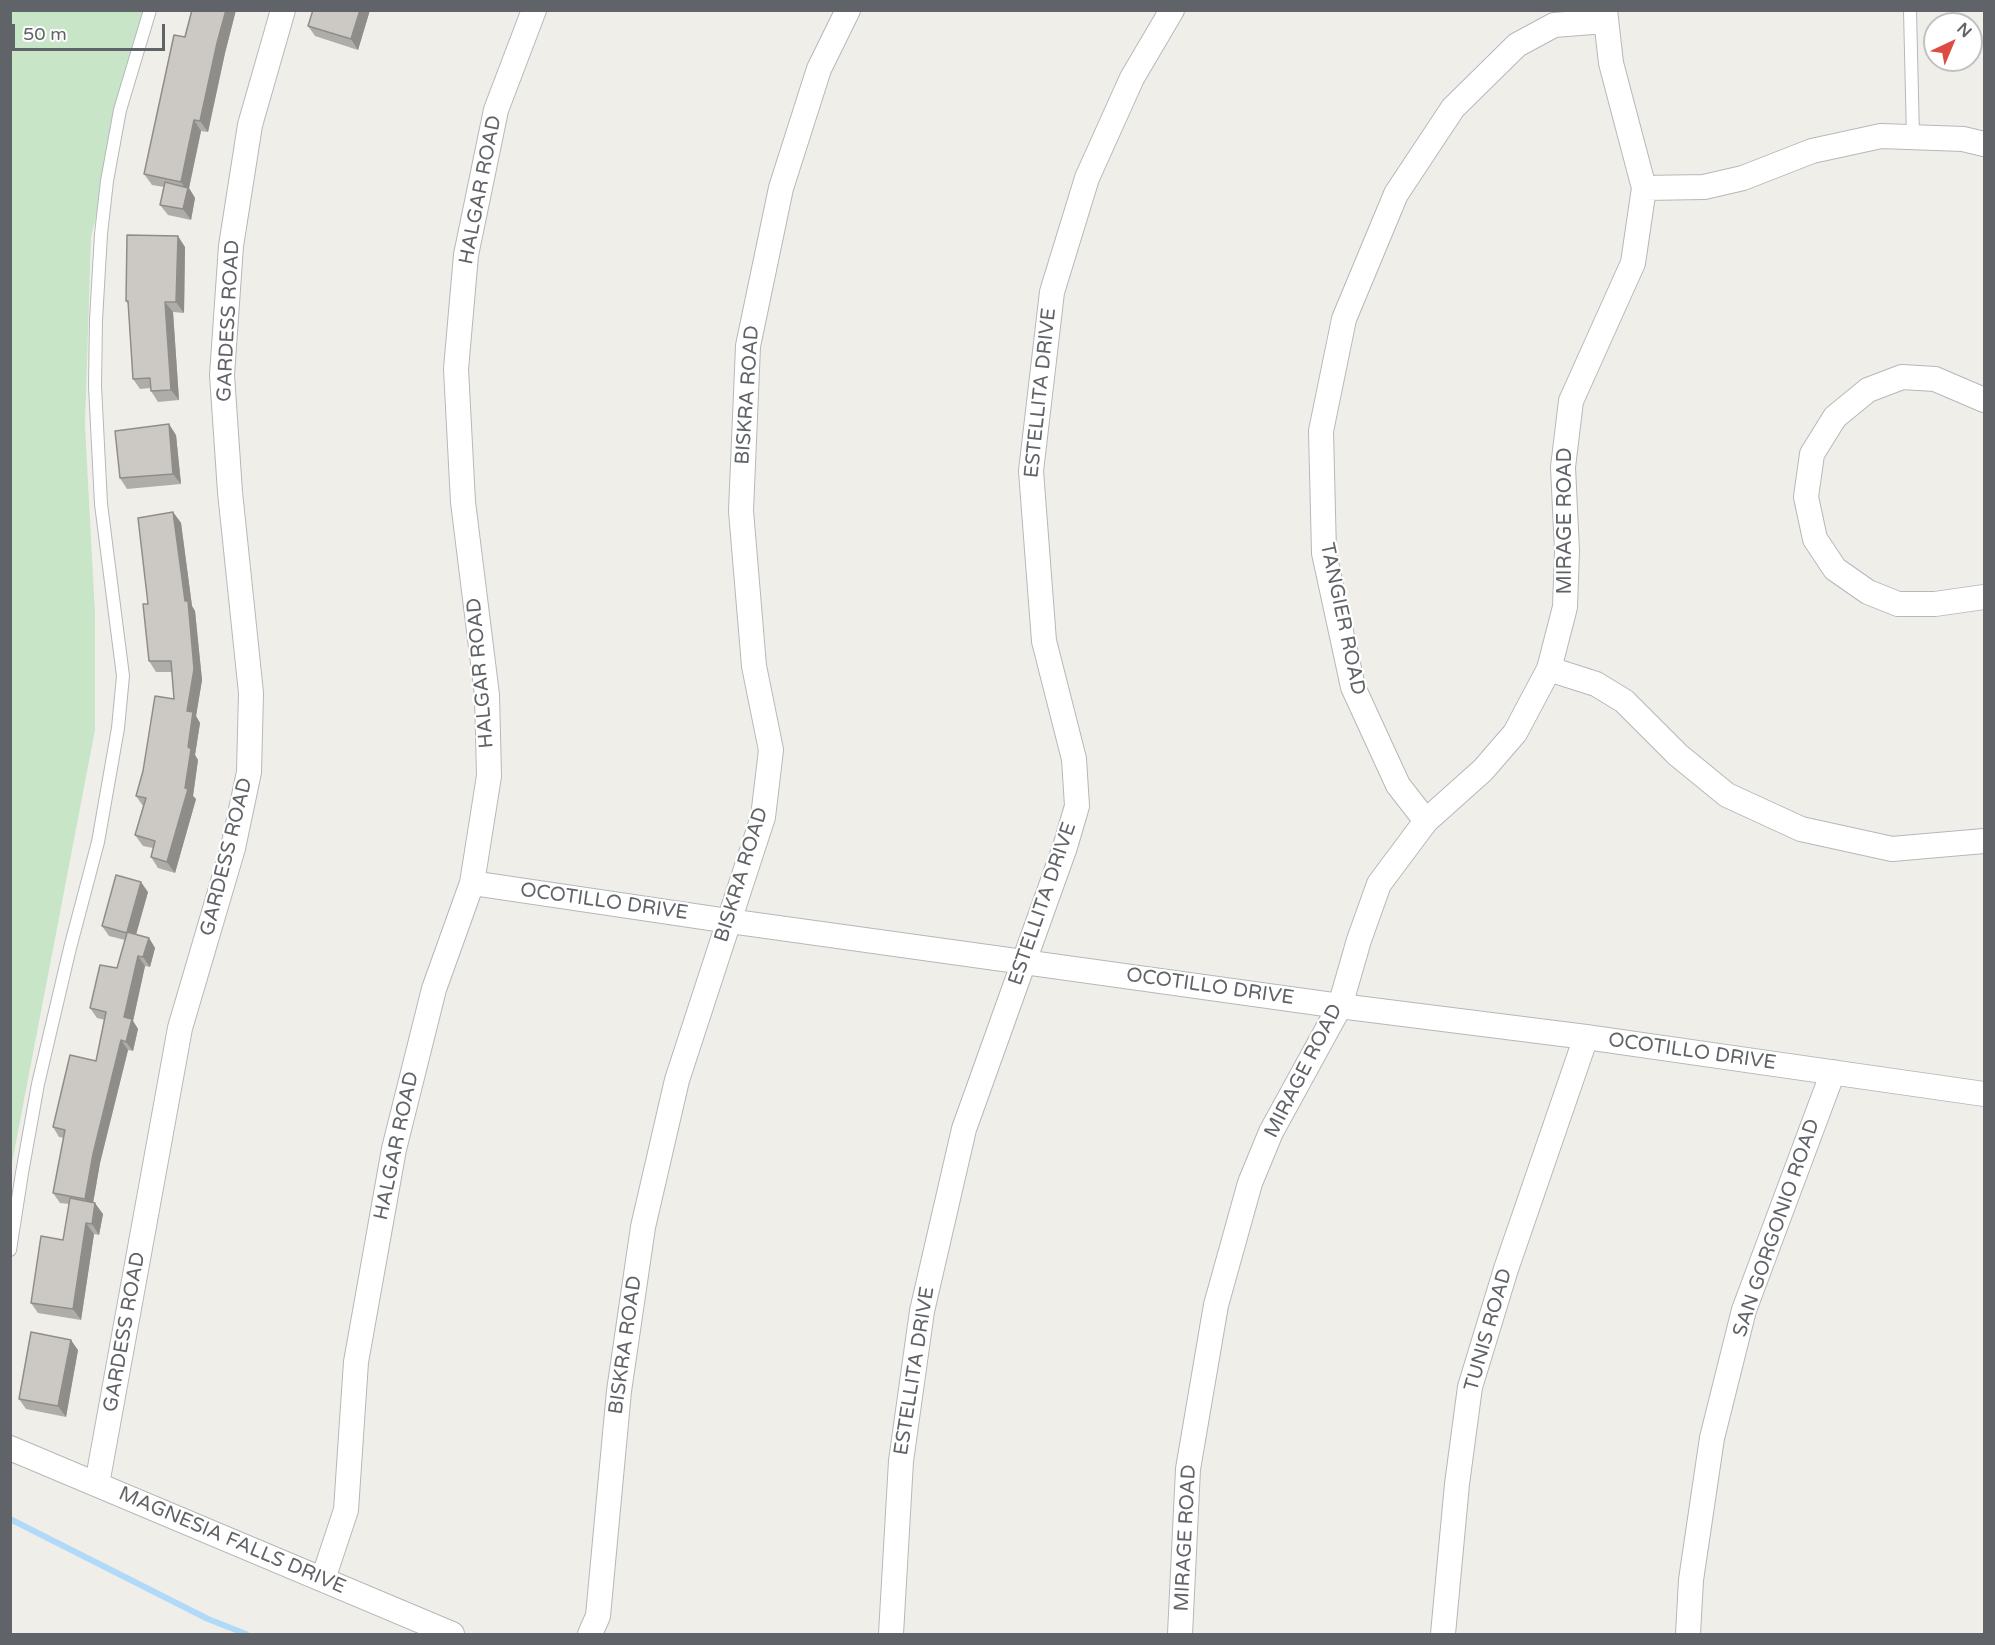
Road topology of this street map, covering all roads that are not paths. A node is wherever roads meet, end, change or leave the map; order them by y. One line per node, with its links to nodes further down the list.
1 (150, 10): 23 (lane)
2 (284, 10): 25 (street, GARDESS ROAD)
3 (534, 10): 16 (street, HALGAR ROAD)
4 (848, 10): 17 (street, BISKRA ROAD)
5 (1172, 10): 18 (street, ESTELLITA DRIVE)
6 (1910, 10): 8 (lane)
7 (1605, 16): 10 (street, MIRAGE ROAD); 14 (street, TANGIER ROAD)
8 (1913, 137): 9 (street); 10 (street)
9 (1984, 144)
10 (1644, 188): 13 (street, MIRAGE ROAD)
11 (1984, 400): 12 (street)
12 (1984, 597)
13 (1549, 669): 14 (street, MIRAGE ROAD); 15 (street)
14 (1426, 821): 19 (street, MIRAGE ROAD)
15 (1984, 841)
16 (472, 883): 17 (street, OCOTILLO DRIVE); 26 (street, HALGAR ROAD)
17 (729, 921): 18 (street, OCOTILLO DRIVE); 28 (street, BISKRA ROAD)
18 (1023, 961): 19 (street, OCOTILLO DRIVE); 29 (street, ESTELLITA DRIVE)
19 (1340, 1006): 20 (street, OCOTILLO DRIVE); 30 (street, MIRAGE ROAD)
20 (1586, 1037): 21 (street, OCOTILLO DRIVE); 31 (street, TUNIS ROAD)
21 (1833, 1072): 22 (street, OCOTILLO DRIVE); 32 (street, SAN GORGONIO ROAD)
22 (1984, 1094)
23 (10, 1250)
24 (10, 1448): 25 (street, MAGNESIA FALLS DRIVE)
25 (97, 1484): 26 (street, MAGNESIA FALLS DRIVE)
26 (323, 1579): 27 (street, MAGNESIA FALLS DRIVE)
27 (452, 1635)
28 (590, 1635)
29 (891, 1635)
30 (1180, 1635)
31 (1443, 1635)
32 (1688, 1635)

